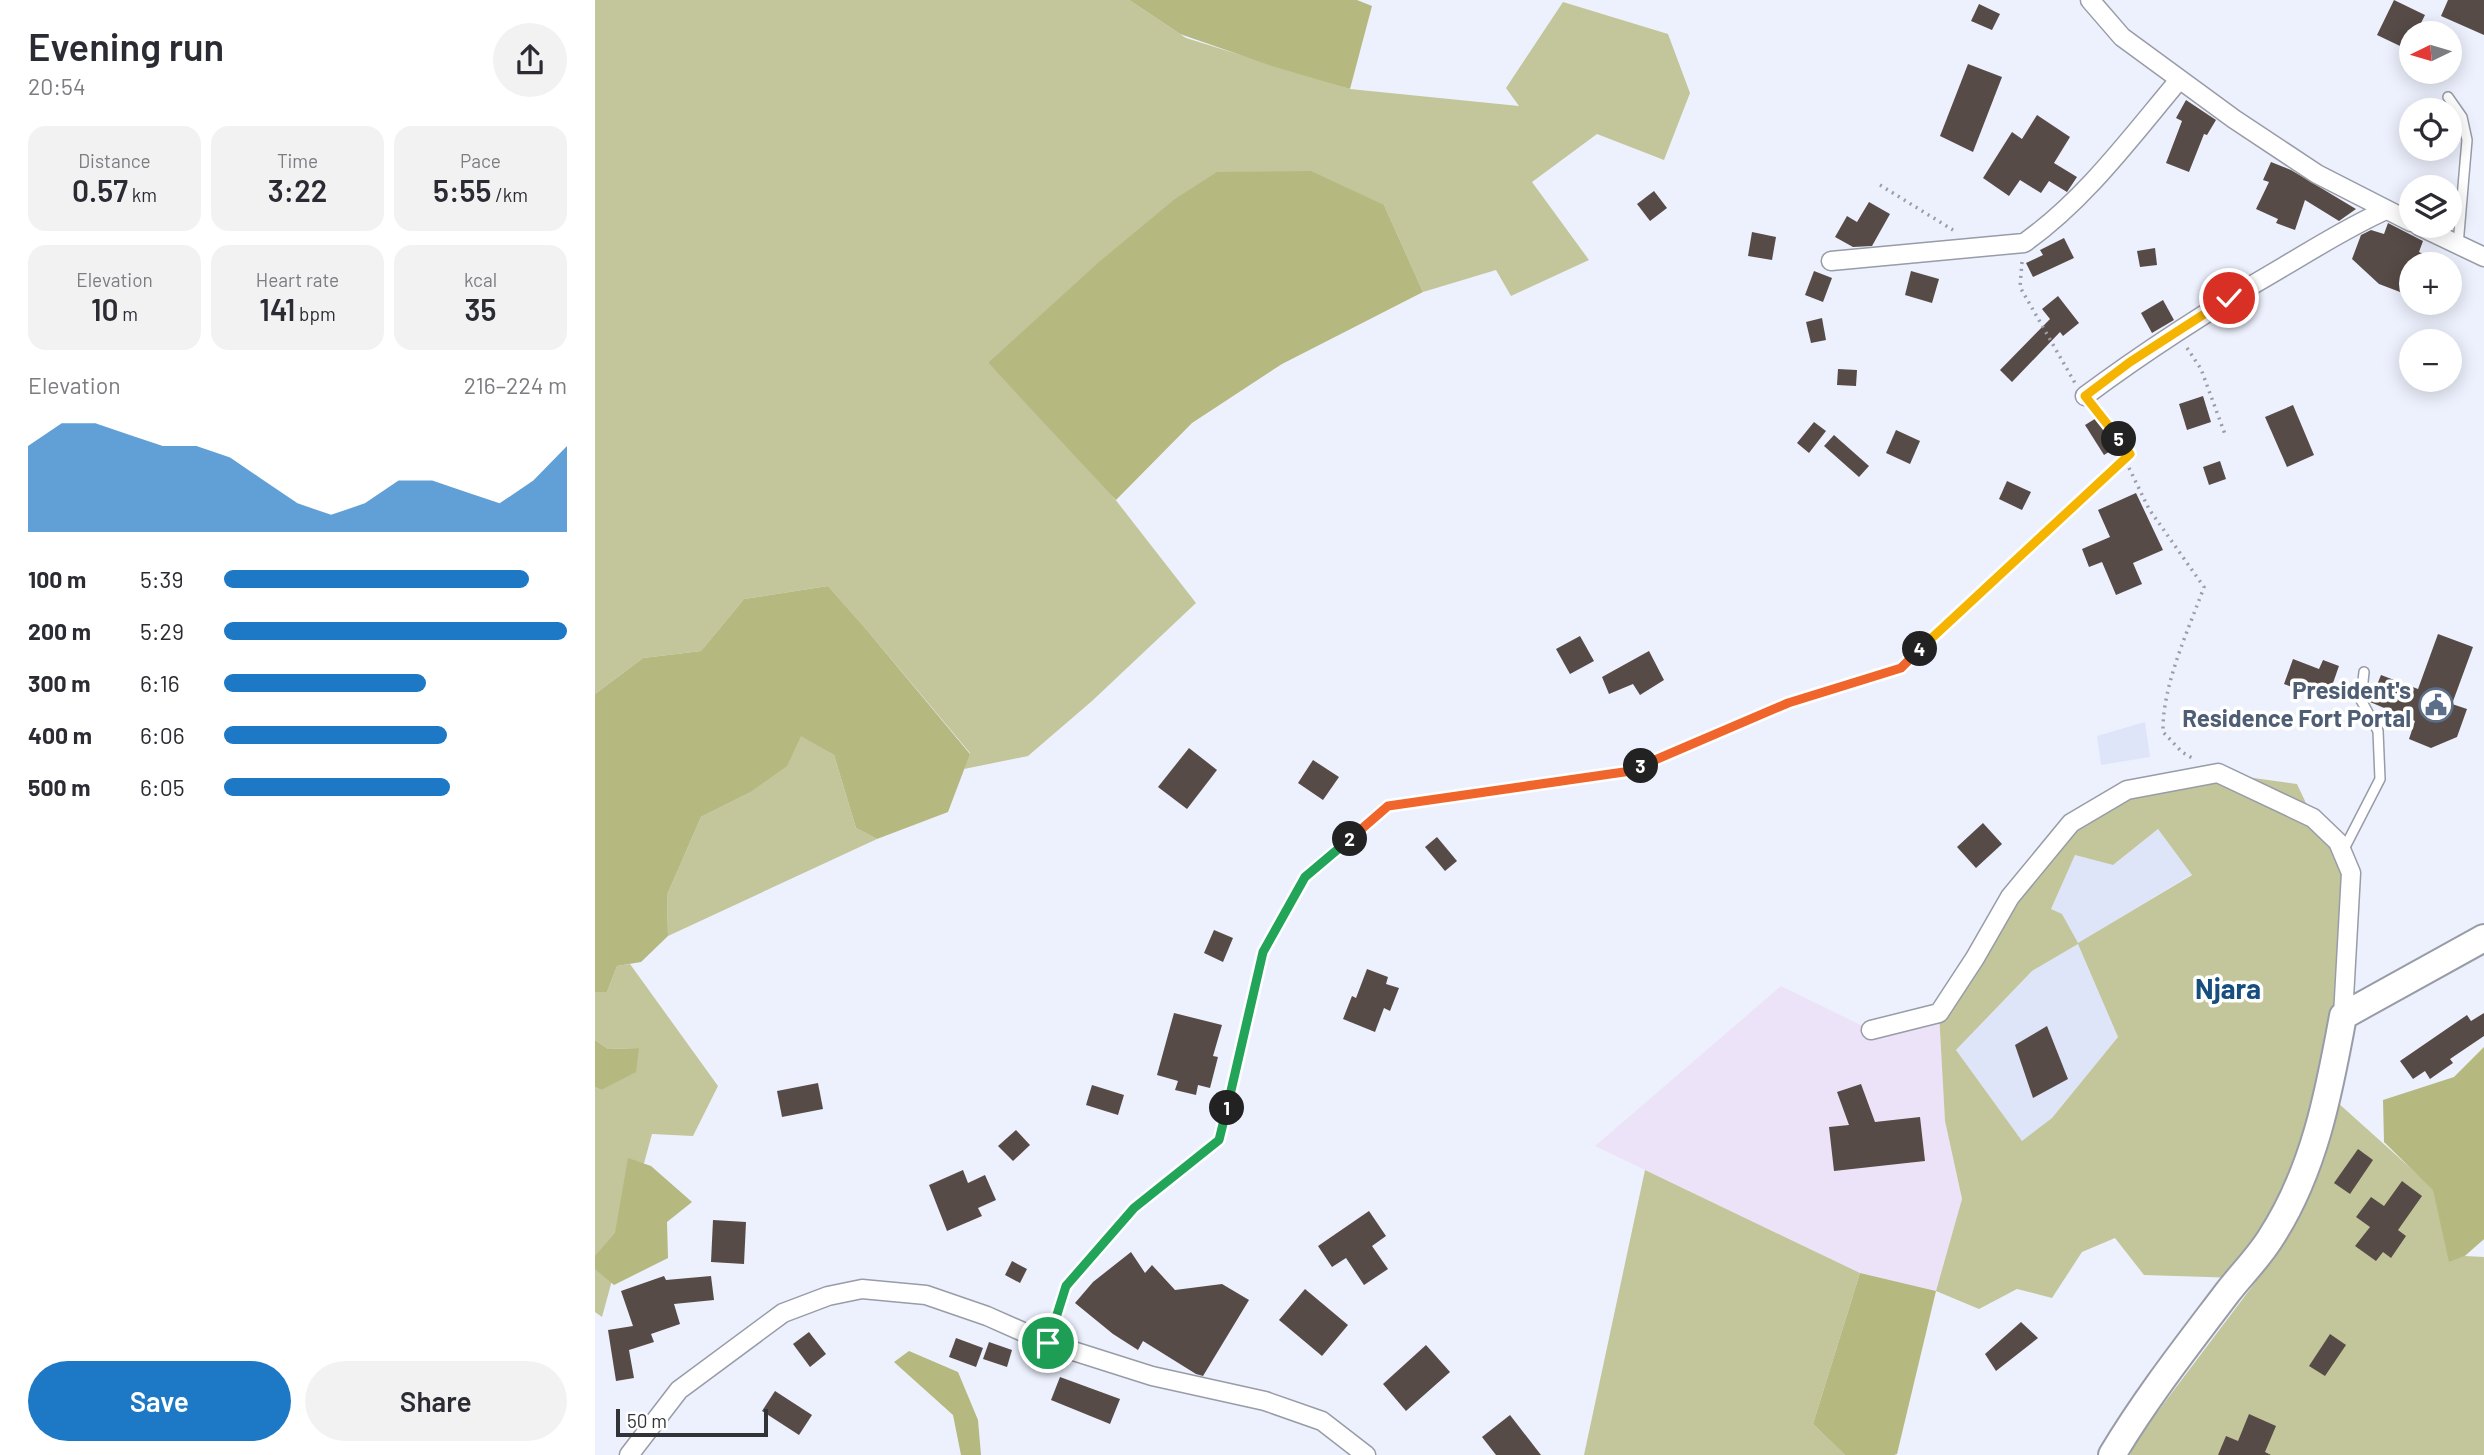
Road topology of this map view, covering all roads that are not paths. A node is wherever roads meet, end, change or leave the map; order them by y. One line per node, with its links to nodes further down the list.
1 (2090, 0): 2 (street)
2 (2179, 80): 4 (street); 9 (street)
3 (2448, 97): 7 (lane)
4 (2386, 210): 5 (street); 10 (street)
5 (2399, 216)
6 (2444, 238): 7 (street)
7 (2458, 245): 8 (street)
8 (2484, 257)
9 (1831, 261)
10 (2085, 396)
11 (2364, 672): 12 (lane)
12 (2342, 852): 14 (street); 15 (street)
13 (2484, 938): 14 (main road)
14 (2343, 1016): 18 (main road)
15 (1871, 1030)
16 (629, 1455): 17 (street)
17 (1366, 1455)
18 (2112, 1455)

